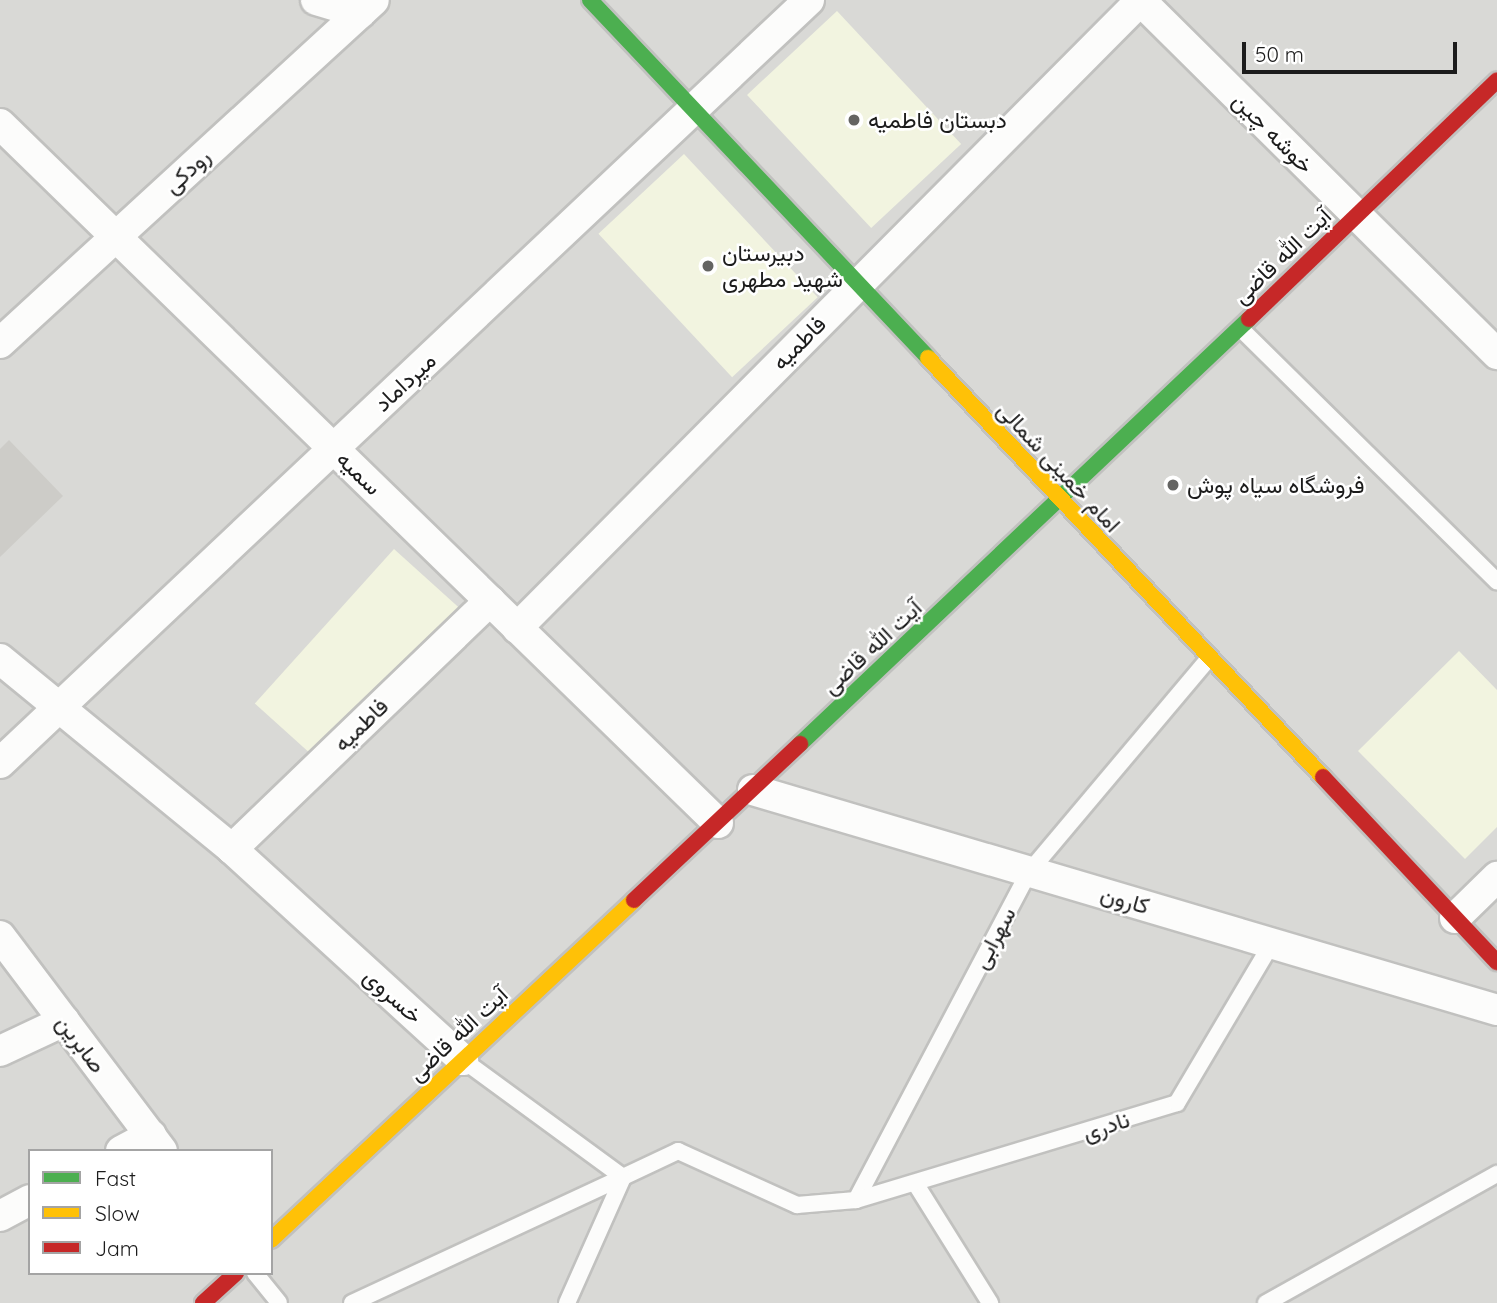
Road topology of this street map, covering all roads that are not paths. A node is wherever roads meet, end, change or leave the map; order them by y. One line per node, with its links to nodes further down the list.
1 (316, 0): 5 (street)
2 (590, 0): 7 (main road, امام خمینی شمالی)
3 (809, 0): 7 (street, میرداماد)
4 (1140, 0): 9 (street, خوشه چین); 11 (street, فاطمیه)
5 (367, 6): 10 (street, رودکی)
6 (1497, 79): 9 (main road, آیت الله قاضی)
7 (692, 113): 11 (main road, امام خمینی شمالی); 15 (street, میرداماد)
8 (0, 124): 10 (street, سمیه)
9 (1357, 215): 12 (main road, آیت الله قاضی); 14 (street, خوشه چین)
10 (115, 237): 13 (street, رودکی); 15 (street, سمیه)
11 (856, 285): 16 (main road, امام خمینی شمالی); 19 (street, فاطمیه)
12 (1240, 328): 16 (main road, آیت الله قاضی); 17 (lane)
13 (0, 343)
14 (1497, 354)
15 (334, 449): 18 (street, سمیه); 22 (street, میرداماد)
16 (1060, 501): 20 (main road, امام خمینی شمالی); 24 (main road, آیت الله قاضی)
17 (1497, 581)
18 (490, 601): 19 (street, سمیه); 26 (street, فاطمیه)
19 (517, 628): 25 (street, سمیه)
20 (1209, 658): 27 (lane, سهرابی); 29 (main road, امام خمینی شمالی)
21 (0, 659): 22 (street, خسروی)
22 (57, 709): 23 (street, میرداماد); 26 (street, خسروی)
23 (0, 763)
24 (753, 790): 25 (main road, آیت الله قاضی); 27 (street, کارون)
25 (718, 823): 36 (main road, آیت الله قاضی)
26 (232, 849): 36 (street, خسروی)
27 (1029, 872): 31 (street, کارون); 42 (lane, سهرابی)
28 (1497, 877): 29 (street)
29 (1455, 918): 32 (main road, امام خمینی شمالی)
30 (0, 936): 34 (street, صابرین)
31 (1272, 943): 33 (street, کارون); 41 (lane, نادری)
32 (1497, 962)
33 (1497, 1010)
34 (64, 1021): 35 (street); 37 (street, صابرین)
35 (0, 1051)
36 (463, 1060): 40 (lane, خسروی); 45 (main road, آیت الله قاضی)
37 (156, 1143): 38 (street)
38 (130, 1149)
39 (1497, 1174): 53 (lane)
40 (623, 1177): 42 (lane); 50 (lane); 51 (lane)
41 (917, 1186): 42 (lane, نادری); 52 (lane)
42 (856, 1200)
43 (28, 1201): 44 (street)
44 (0, 1216)
45 (273, 1238)
46 (234, 1275): 48 (main road)
47 (257, 1275): 49 (lane)
48 (204, 1303)
49 (279, 1303)
50 (352, 1303)
51 (567, 1303)
52 (990, 1303)
53 (1266, 1303)

